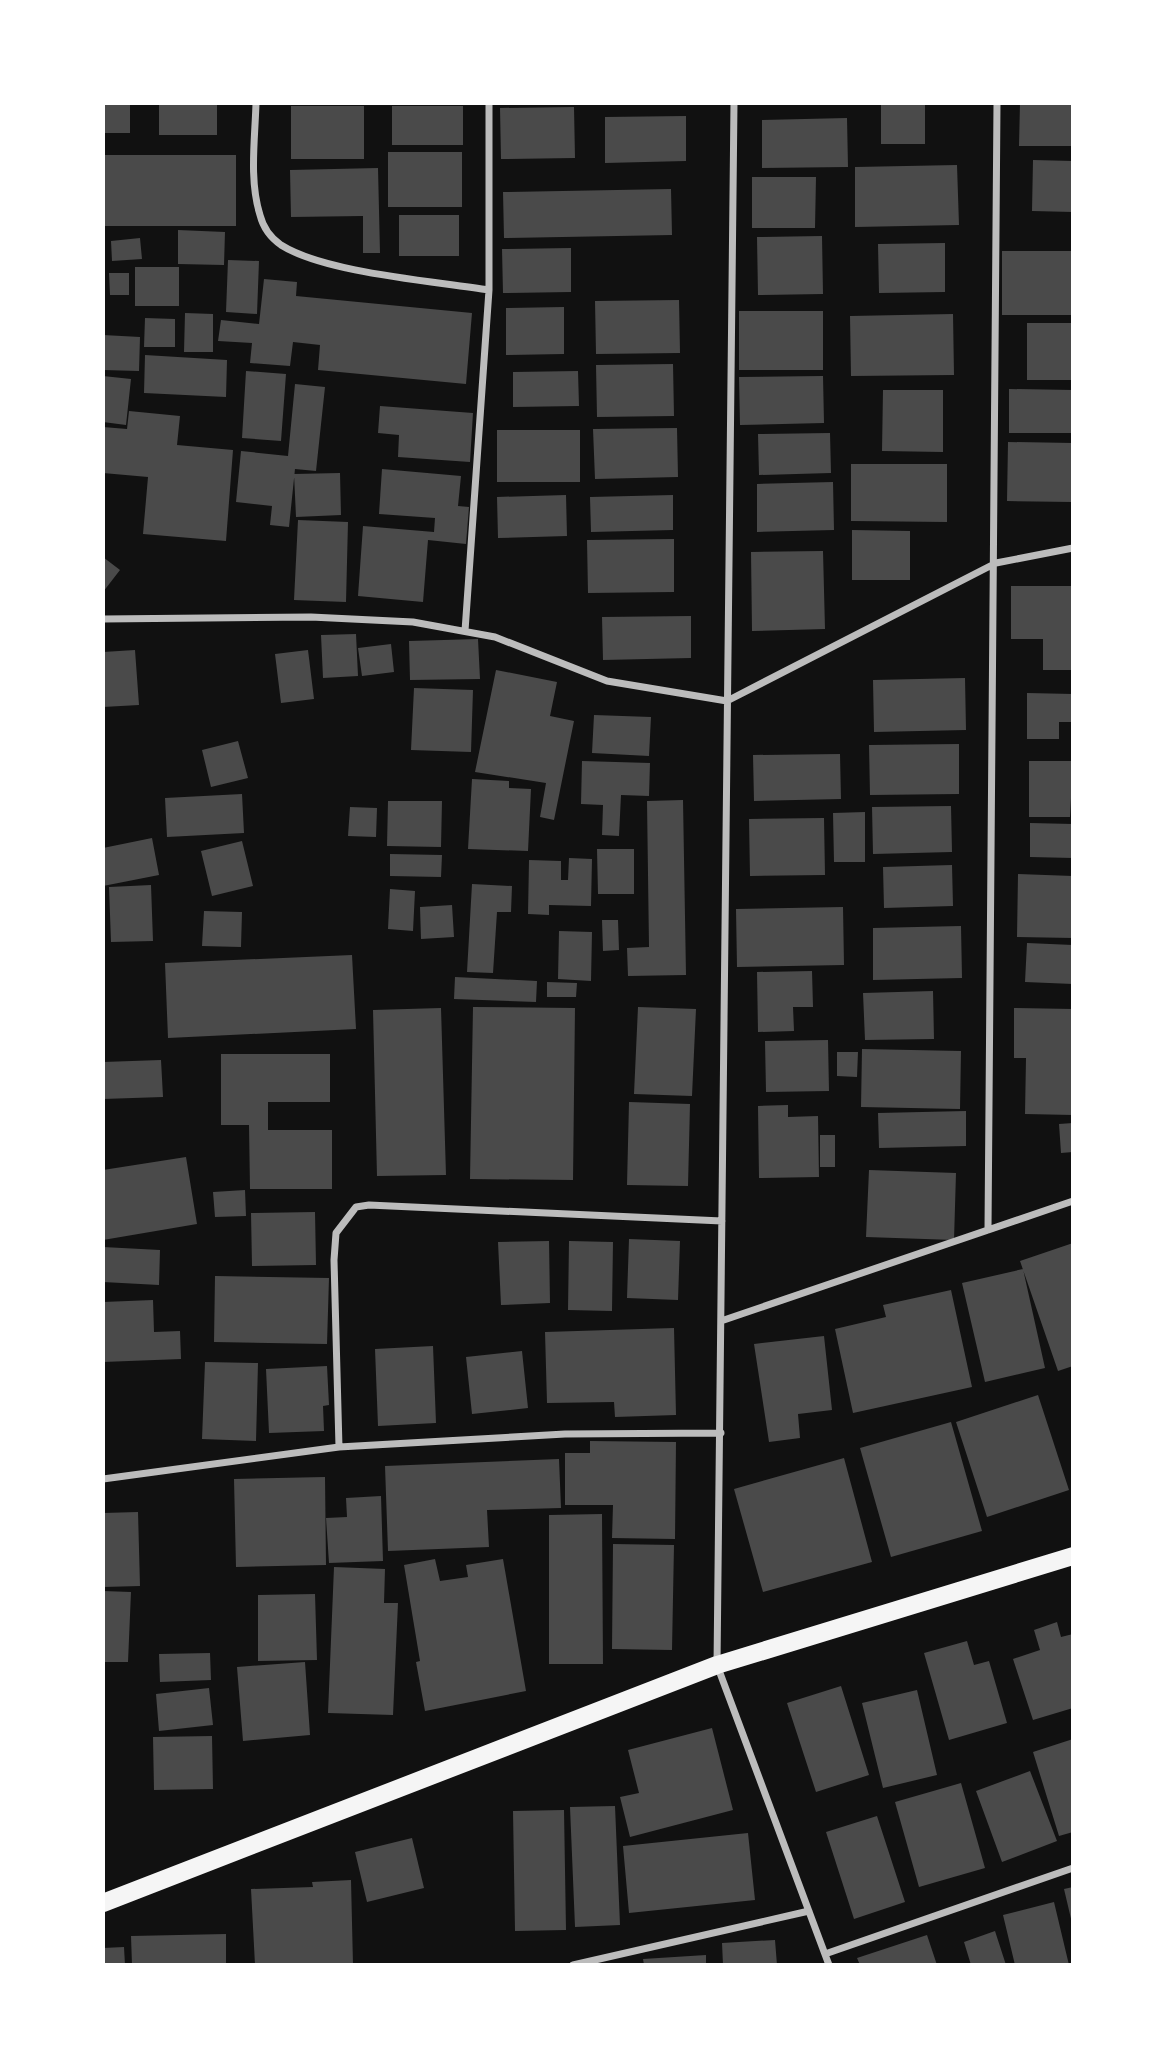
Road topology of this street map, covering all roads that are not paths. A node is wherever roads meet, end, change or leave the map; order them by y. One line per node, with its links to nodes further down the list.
1 (256, 103): 5 (street)
2 (489, 103): 5 (street)
3 (734, 103): 10 (street)
4 (997, 103): 7 (street)
5 (489, 290): 9 (street)
6 (1073, 548): 7 (street)
7 (996, 563): 10 (street); 13 (street)
8 (103, 619): 9 (street)
9 (465, 631): 10 (street)
10 (727, 701): 12 (street)
11 (1073, 1201): 13 (street)
12 (722, 1221): 14 (street); 16 (street)
13 (988, 1230): 14 (street)
14 (721, 1321): 15 (street)
15 (721, 1433): 16 (street); 19 (street)
16 (339, 1447): 17 (street)
17 (103, 1479)
18 (1073, 1556): 19 (main road)
19 (717, 1665): 21 (main road); 22 (street)
20 (1073, 1868): 23 (street)
21 (103, 1903)
22 (809, 1911): 23 (street); 24 (street)
23 (825, 1954): 25 (street)
24 (573, 1965)
25 (829, 1965)

